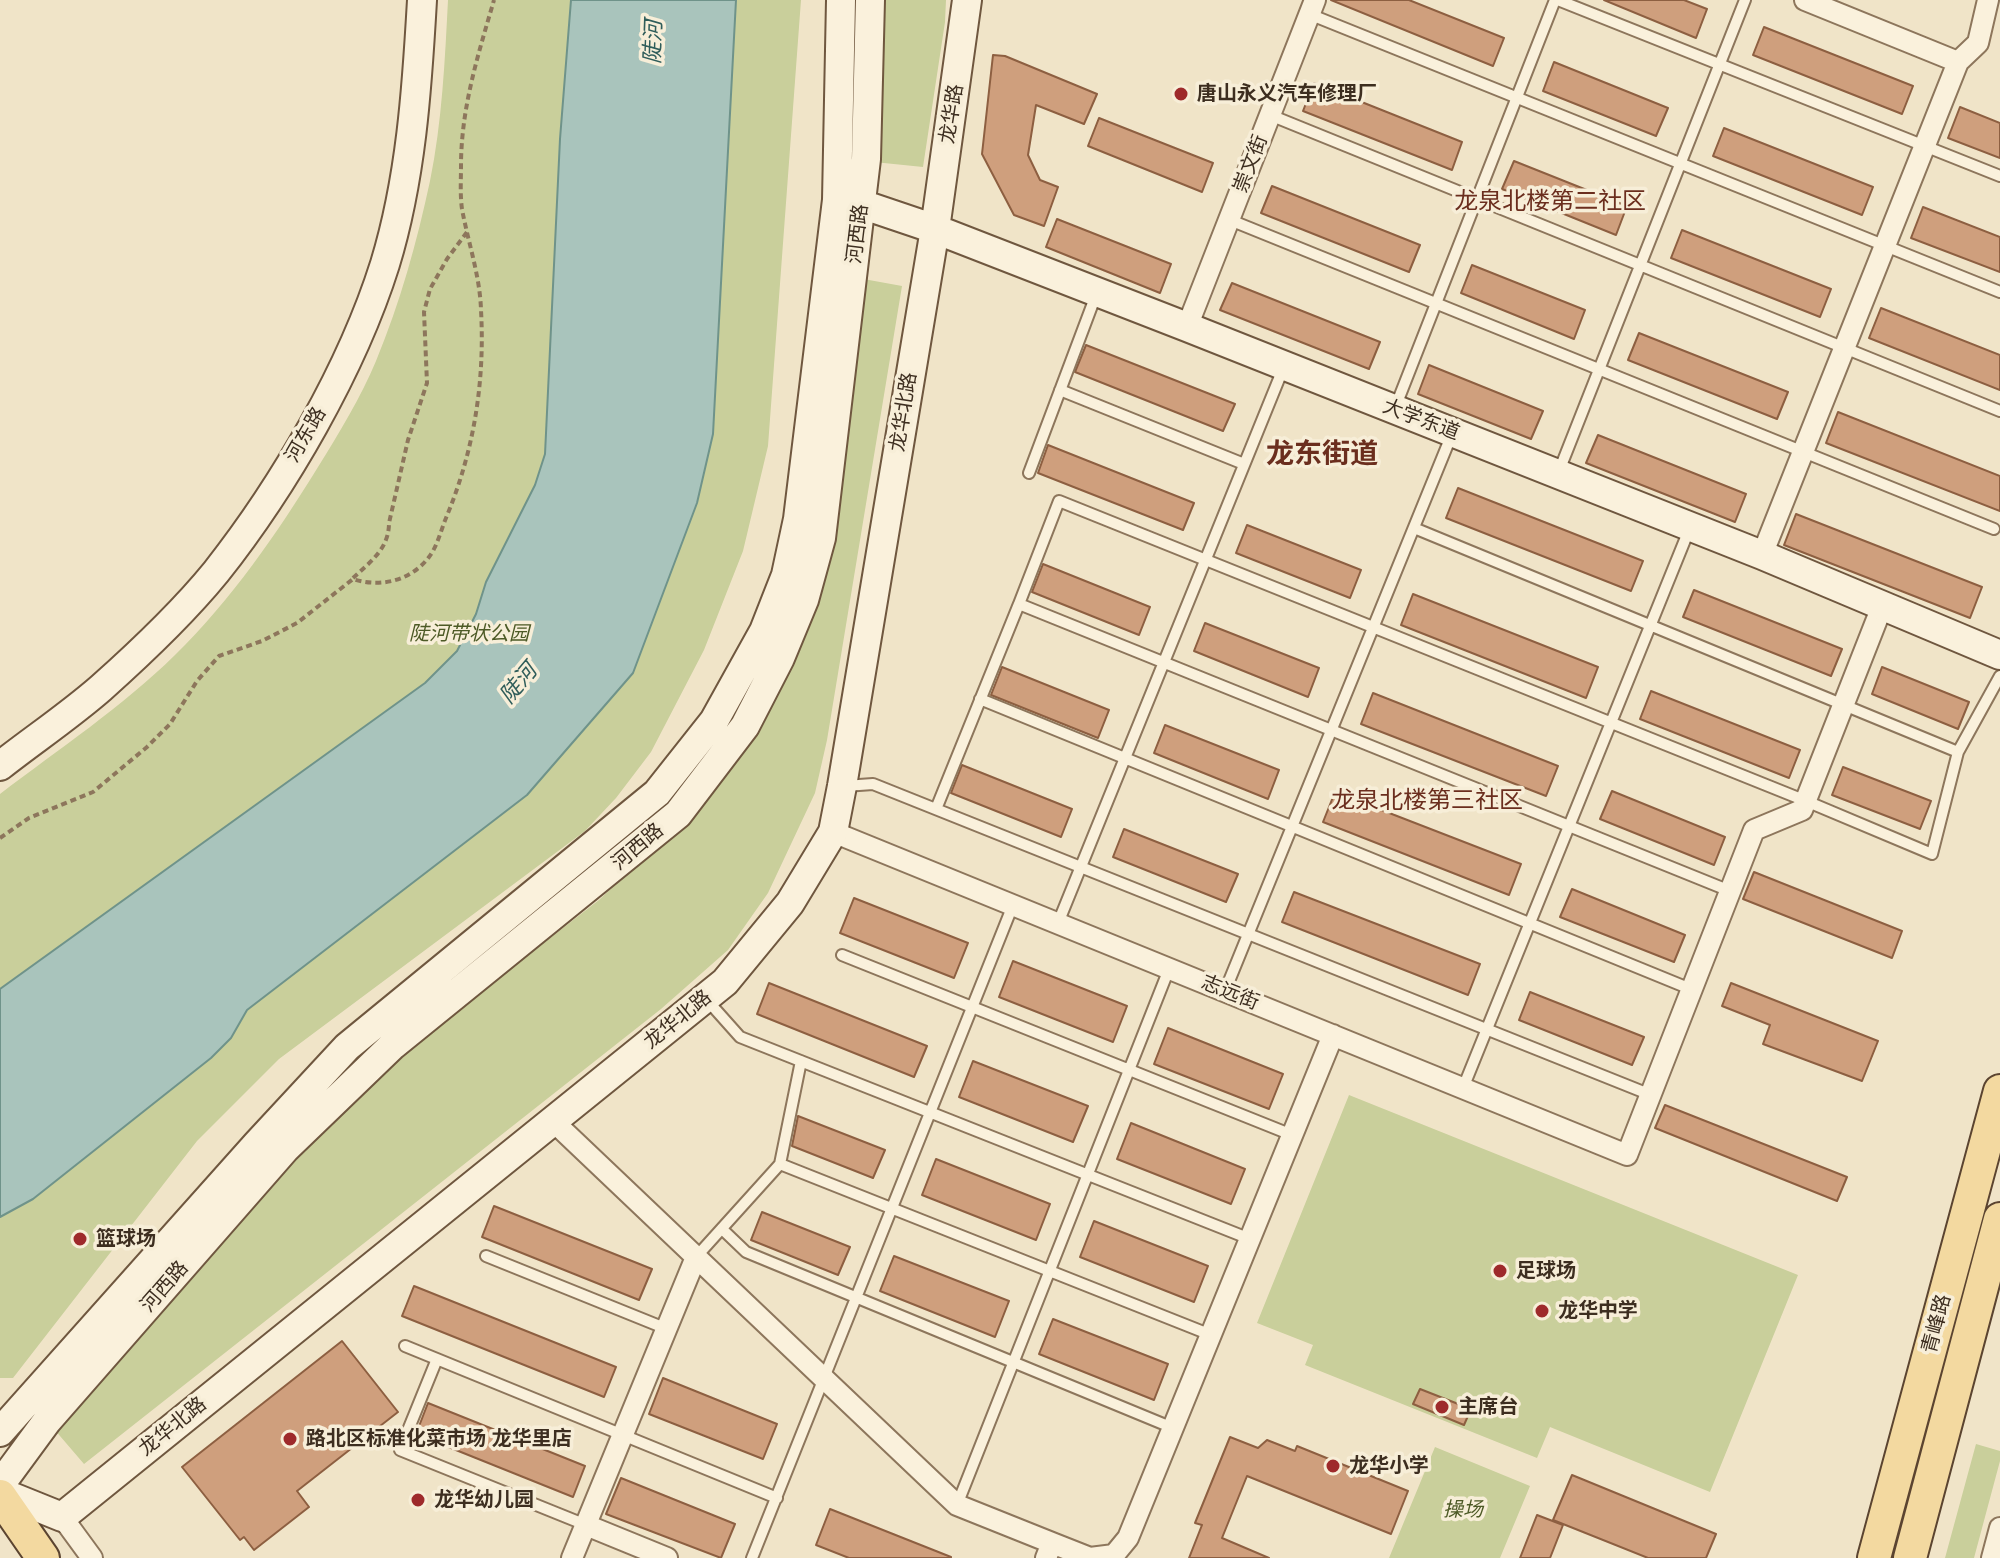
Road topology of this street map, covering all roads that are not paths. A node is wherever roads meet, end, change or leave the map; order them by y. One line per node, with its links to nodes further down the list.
1 (422, 0): 56 (street, 河东路)
2 (841, 0): 18 (street, 河西路)
3 (870, 0): 18 (street, 河西路)
4 (967, 0): 20 (street, 龙华路)
5 (1556, 0): 11 (lane); 12 (lane)
6 (1745, 0): 11 (lane)
7 (1805, 0): 10 (street)
8 (1988, 0): 10 (street)
9 (1312, 7): 12 (lane); 13 (street, 崇文街)
10 (1958, 62): 14 (street)
11 (1719, 64): 14 (lane); 15 (lane)
12 (1517, 98): 15 (lane); 17 (lane)
13 (1270, 115): 17 (lane); 19 (street, 崇文街)
14 (1924, 146): 16 (lane); 21 (street)
15 (1680, 163): 21 (lane); 22 (lane)
16 (2000, 176)
17 (1477, 199): 22 (lane); 25 (lane)
18 (849, 202): 20 (street, 大学东道); 99 (street, 河西路); 101 (street, 河西路)
19 (1230, 220): 25 (lane); 26 (street, 崇文街)
20 (935, 229): 23 (street, 大学东道); 57 (street, 龙华北路)
21 (1885, 246): 24 (lane); 27 (street)
22 (1640, 265): 27 (lane); 29 (lane)
23 (1097, 292): 26 (street, 大学东道); 30 (lane)
24 (2000, 292)
25 (1436, 303): 29 (lane); 31 (lane)
26 (1187, 327): 28 (street, 大学东道)
27 (1844, 348): 32 (lane); 34 (street)
28 (1284, 365): 31 (street, 大学东道); 35 (lane)
29 (1599, 369): 34 (lane); 37 (lane)
30 (1060, 390): 35 (lane); 36 (lane)
31 (1394, 410): 33 (street, 大学东道)
32 (2000, 411)
33 (1452, 432): 37 (street, 大学东道); 39 (lane)
34 (1804, 451): 40 (lane); 41 (street)
35 (1244, 464): 42 (lane)
36 (1029, 473)
37 (1558, 474): 38 (street, 大学东道)
38 (1691, 527): 41 (street, 大学东道); 45 (lane)
39 (1414, 528): 45 (lane); 46 (lane)
40 (1994, 529)
41 (1762, 555): 44 (street, 大学东道)
42 (1205, 560): 43 (lane); 46 (lane); 48 (lane)
43 (1019, 604): 48 (lane); 50 (lane)
44 (1883, 604): 47 (street, 大学东道); 51 (street)
45 (1651, 625): 51 (lane); 52 (lane)
46 (1373, 628): 52 (lane); 53 (lane)
47 (2000, 655)
48 (1164, 662): 53 (lane); 55 (lane)
49 (2000, 676): 54 (lane)
50 (980, 699): 55 (lane); 59 (lane)
51 (1844, 705): 54 (lane); 58 (street)
52 (1611, 723): 58 (lane); 60 (lane)
53 (1332, 730): 60 (lane); 61 (lane)
54 (1958, 752): 58 (lane)
55 (1125, 759): 61 (lane); 65 (lane)
56 (0, 766)
57 (842, 786): 59 (lane); 62 (street, 龙华北路)
58 (1806, 801): 63 (street)
59 (936, 809): 78 (lane)
60 (1569, 826): 63 (lane); 66 (lane)
61 (1292, 827): 66 (lane); 70 (lane)
62 (833, 832): 64 (street, 志远街); 71 (street, 龙华北路)
63 (1730, 891): 69 (street)
64 (1013, 905): 65 (street, 志远街); 72 (lane)
65 (1058, 923): 68 (street, 志远街)
66 (1530, 924): 69 (lane); 76 (lane)
67 (842, 955): 72 (lane)
68 (1169, 969): 70 (street, 志远街); 75 (lane)
69 (1693, 990): 78 (street)
70 (1225, 991): 73 (street, 志远街)
71 (705, 998): 74 (lane); 80 (street, 龙华北路)
72 (973, 1007): 75 (lane); 79 (lane)
73 (1333, 1035): 76 (street, 志远街); 81 (street)
74 (801, 1061): 79 (lane); 82 (lane)
75 (1129, 1070): 81 (lane); 83 (lane)
76 (1463, 1088): 78 (street, 志远街)
77 (2000, 1091): 114 (main road, 青峰路)
78 (1651, 1095)
79 (931, 1112): 83 (lane); 84 (lane)
80 (554, 1122): 89 (street); 105 (street, 龙华北路)
81 (1292, 1135): 87 (street)
82 (780, 1164): 84 (lane); 86 (lane)
83 (1088, 1175): 87 (lane); 90 (lane)
84 (893, 1208): 90 (lane); 91 (lane)
85 (2000, 1219): 115 (main road, 青峰路)
86 (722, 1229): 89 (lane); 91 (lane)
87 (1250, 1239): 93 (street)
88 (486, 1256): 92 (lane)
89 (696, 1257): 92 (street); 97 (street)
90 (1049, 1272): 93 (lane); 96 (lane)
91 (857, 1297): 96 (lane); 97 (lane)
92 (667, 1329): 100 (street)
93 (1211, 1335): 98 (street)
94 (405, 1346): 95 (lane)
95 (437, 1359): 100 (lane); 106 (lane)
96 (1014, 1362): 98 (lane); 104 (lane)
97 (824, 1379): 103 (lane); 104 (street)
98 (1173, 1428): 108 (street)
99 (0, 1432)
100 (624, 1435): 103 (lane); 106 (street)
101 (0, 1485)
102 (0, 1494): 105 (street); 109 (main road)
103 (777, 1498): 113 (lane)
104 (957, 1505): 108 (street)
105 (62, 1517): 110 (street)
106 (586, 1525): 111 (street); 112 (street)
107 (2000, 1528): 116 (street)
108 (1049, 1550)
109 (43, 1558)
110 (92, 1558)
111 (572, 1558)
112 (667, 1558)
113 (752, 1558)
114 (1874, 1558)
115 (1910, 1558)
116 (1992, 1558)

